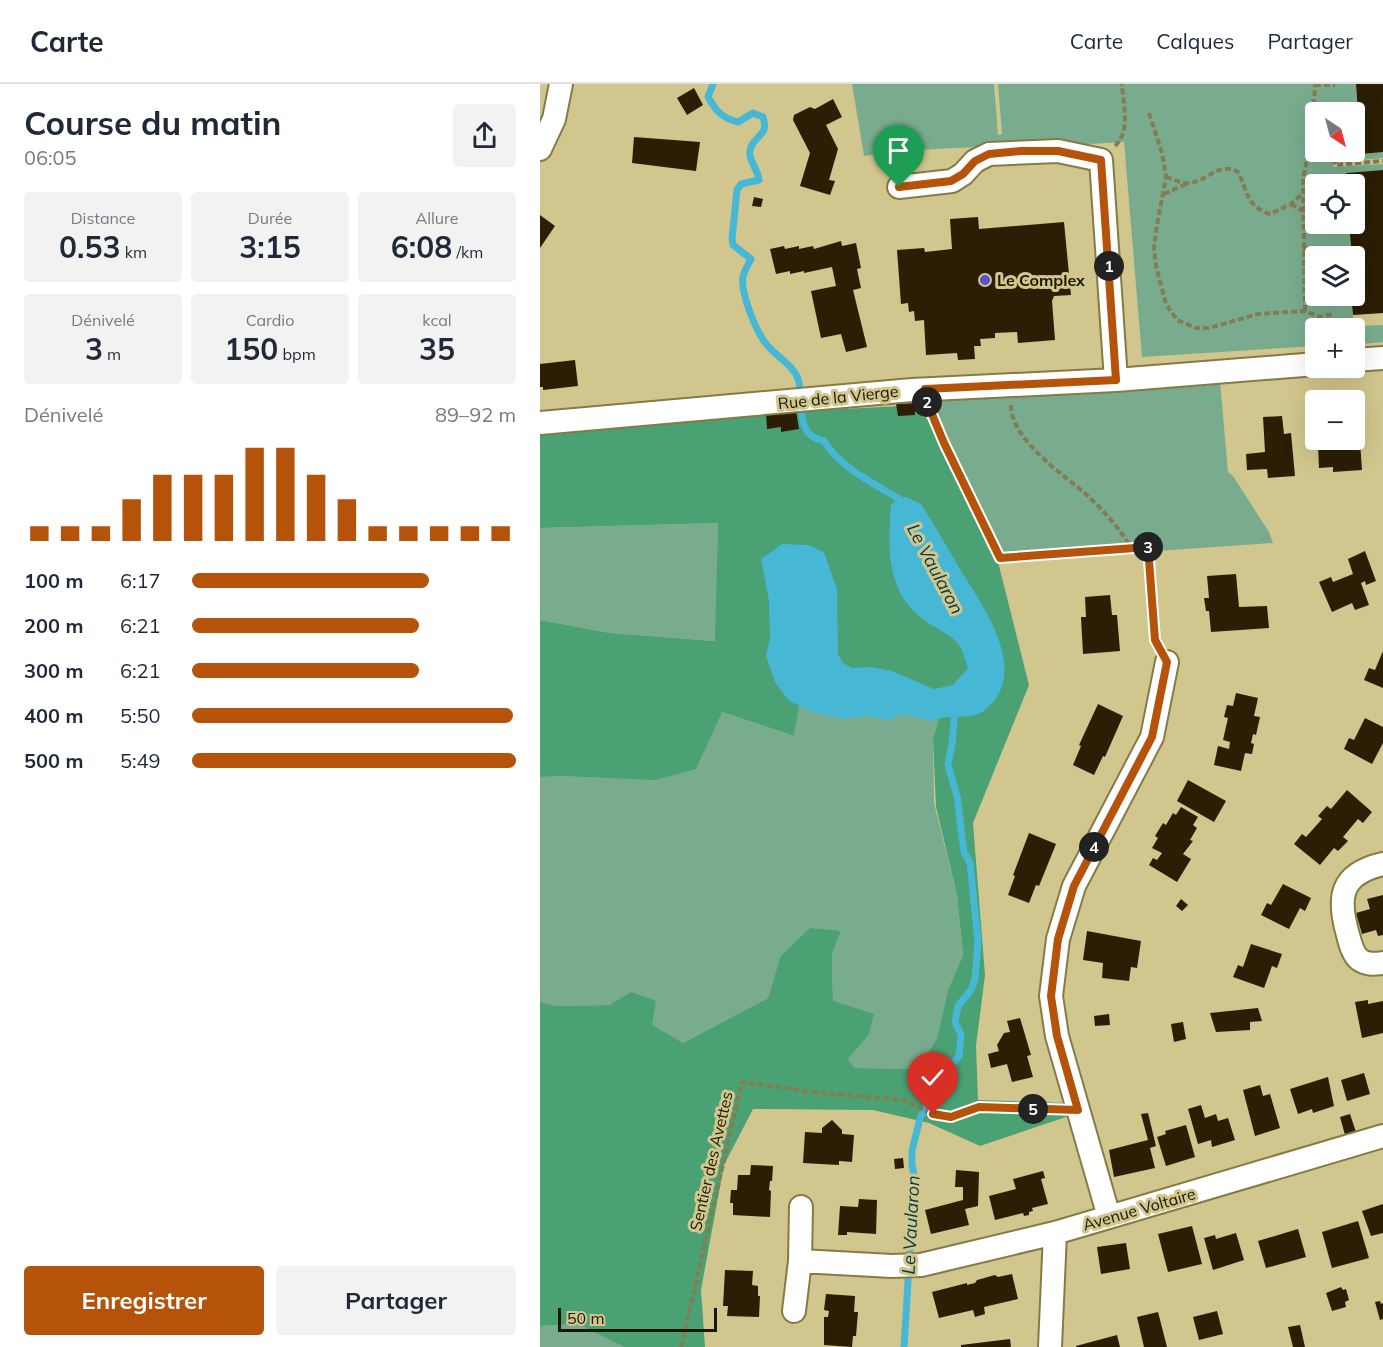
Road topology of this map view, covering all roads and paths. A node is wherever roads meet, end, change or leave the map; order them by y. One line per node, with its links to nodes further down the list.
1 (561, 84): 7 (street)
2 (1122, 84): 8 (path)
3 (1315, 84): 4 (path); 5 (path)
4 (1335, 85)
5 (1315, 102)
6 (1149, 113): 12 (path)
7 (540, 149)
8 (1101, 160): 14 (street); 27 (street)
9 (1383, 161): 11 (path)
10 (1307, 162): 15 (path)
11 (1335, 162)
12 (1166, 177): 13 (path); 16 (path)
13 (1187, 184): 16 (path); 17 (path)
14 (899, 187)
15 (1303, 192): 17 (path); 18 (path)
16 (1164, 194): 22 (path)
17 (1291, 204): 18 (path)
18 (1304, 211): 19 (path)
19 (1304, 227): 20 (path)
20 (1303, 249): 21 (path)
21 (1303, 270): 22 (path)
22 (1305, 311): 23 (path)
23 (1333, 314)
24 (1383, 358): 25 (street)
25 (1365, 359)
26 (1305, 365): 27 (street, Rue de la Vierge)
27 (1116, 380): 28 (street, Rue de la Vierge)
28 (925, 389): 30 (street, Rue de la Vierge); 31 (path)
29 (1011, 397): 31 (path)
30 (540, 423)
31 (1132, 549): 32 (path)
32 (1167, 662): 35 (street)
33 (1383, 864): 34 (street)
34 (1383, 963)
35 (1078, 1110): 38 (street); 42 (path, Sentier des Avettes)
36 (1383, 1136): 38 (street, Avenue Voltaire)
37 (801, 1207): 40 (street)
38 (1110, 1217): 39 (street, Avenue Voltaire)
39 (1055, 1233): 40 (street, Avenue Voltaire); 43 (street)
40 (800, 1261): 41 (street)
41 (794, 1311)
42 (681, 1347)
43 (1050, 1347)

